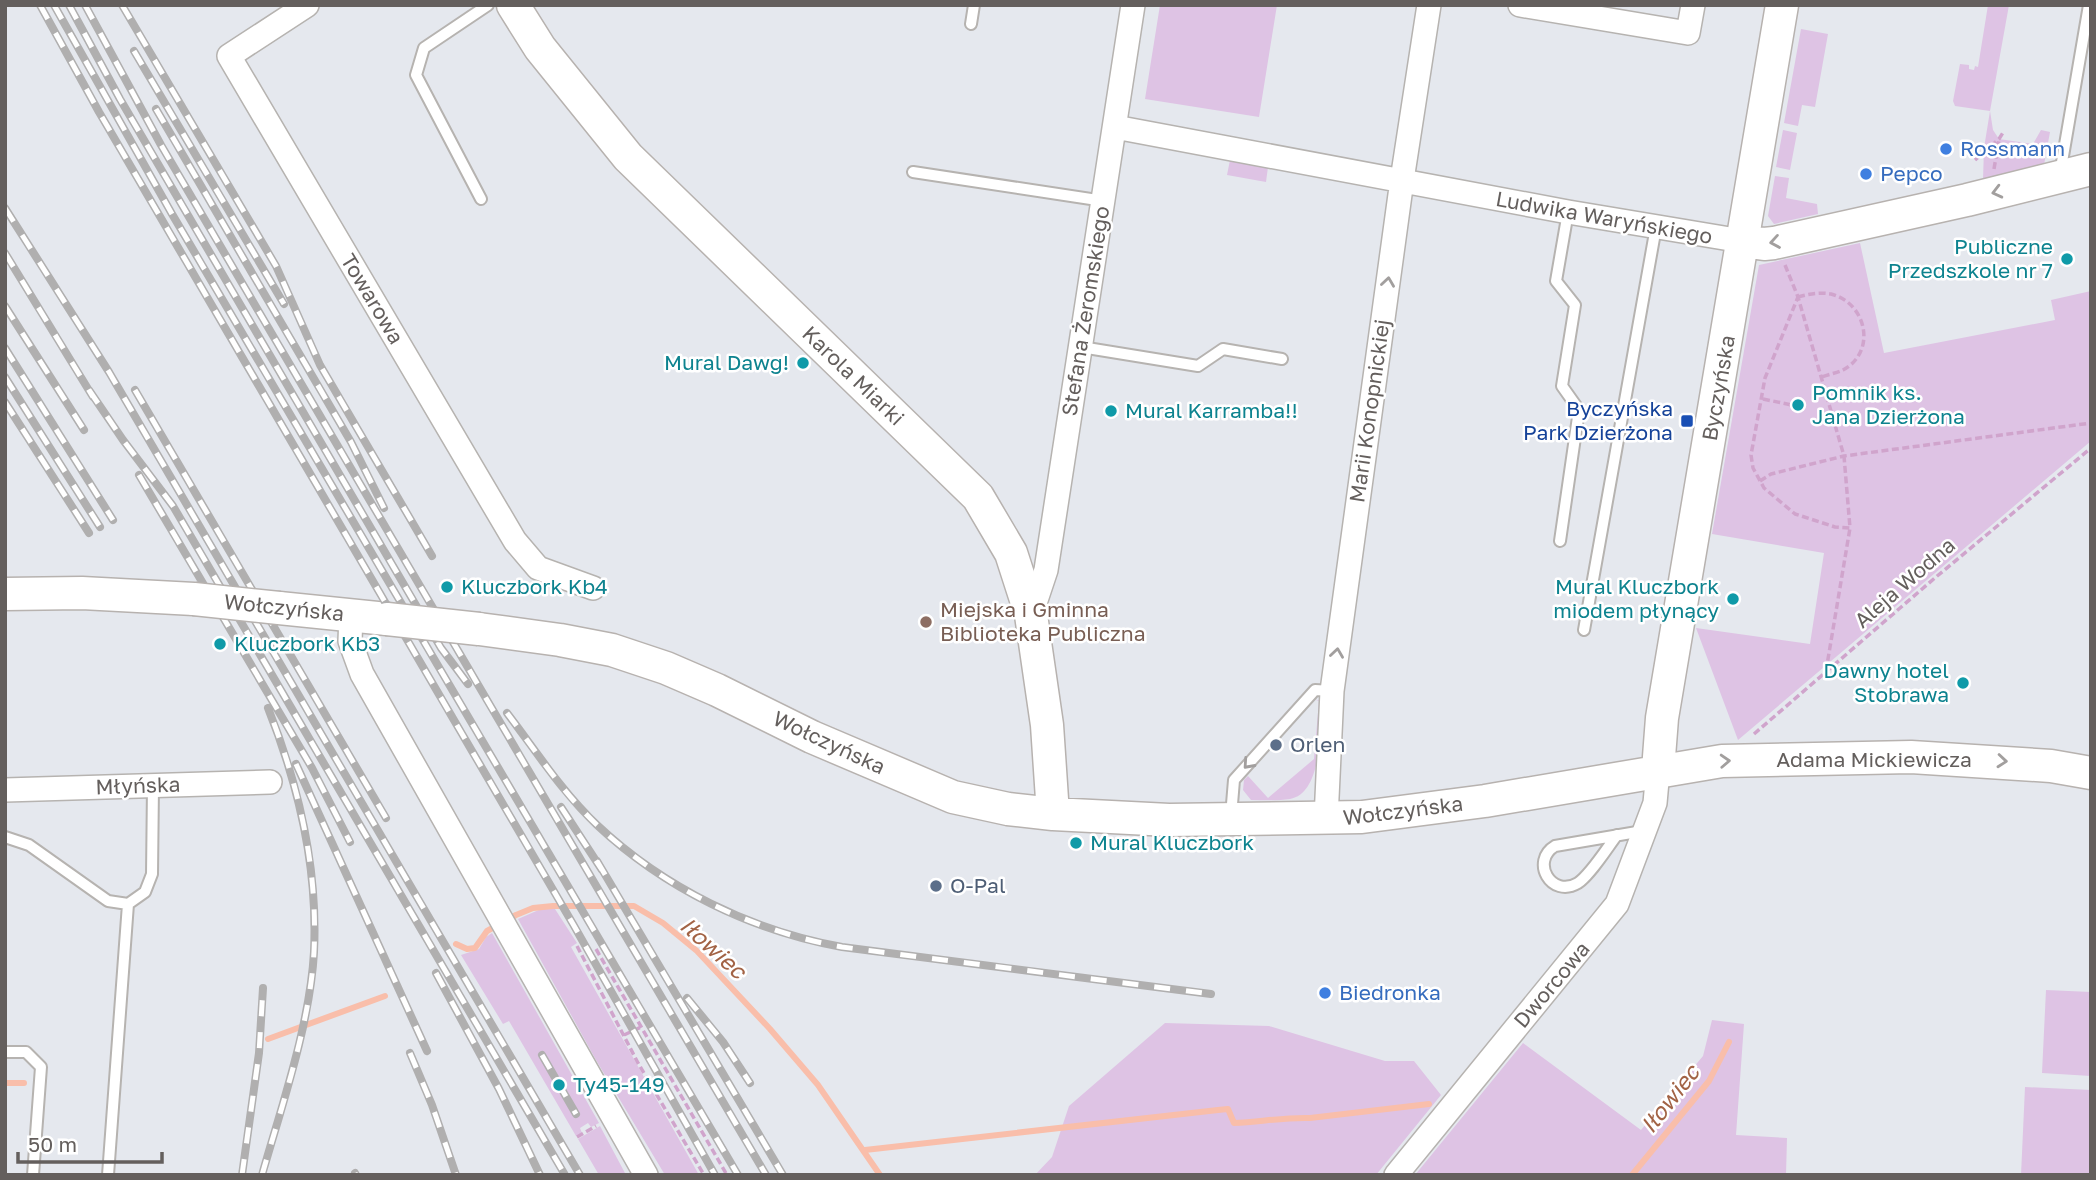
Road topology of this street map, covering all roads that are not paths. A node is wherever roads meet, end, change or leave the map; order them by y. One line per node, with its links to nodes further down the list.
1 (307, 5): 24 (street, Towarowa)
2 (488, 5): 16 (lane)
3 (513, 5): 27 (street, Karola Miarki)
4 (974, 5): 11 (lane)
5 (1133, 5): 12 (street, Stefana Żeromskiego)
6 (1429, 5): 15 (street, Marii Konopnickiej)
7 (1520, 5): 8 (street)
8 (1693, 5)
9 (1782, 5): 20 (street, Byczyńska)
10 (2089, 5): 14 (lane)
11 (971, 24)
12 (1115, 127): 15 (street, Ludwika Waryńskiego); 17 (street, Stefana Żeromskiego)
13 (913, 172): 17 (lane)
14 (2077, 173): 20 (street, Ludwika Waryńskiego, one-way to 20)
15 (1402, 180): 18 (street, Ludwika Waryńskiego); 29 (street, Marii Konopnickiej, one-way to 15)
16 (481, 199)
17 (1104, 201): 21 (street, Stefana Żeromskiego)
18 (1568, 212): 19 (street, Ludwika Waryńskiego); 23 (lane)
19 (1656, 227): 20 (street, Ludwika Waryńskiego); 28 (lane)
20 (1742, 241): 30 (street, Byczyńska)
21 (1081, 347): 22 (lane); 27 (street, Stefana Żeromskiego)
22 (1282, 359)
23 (1560, 541)
24 (593, 587)
25 (5, 594): 26 (street, Wołczyńska, bridge)
26 (351, 615): 35 (street, Wołczyńska, bridge); 45 (street)
27 (1031, 615): 35 (street, Karola Miarki)
28 (1584, 630)
29 (1332, 691): 36 (street, Marii Konopnickiej); 37 (lane, one-way to 37)
30 (1658, 770): 31 (street, Adama Mickiewicza, one-way to 31); 36 (street, Wołczyńska); 38 (street, Dworcowa)
31 (2091, 773)
32 (270, 782): 33 (street, Młyńska)
33 (153, 786): 34 (street, Młyńska); 41 (lane)
34 (5, 790)
35 (1053, 814): 37 (street, Wołczyńska)
36 (1326, 819): 37 (street, Wołczyńska)
37 (1231, 820)
38 (1644, 834): 39 (lane); 46 (street, Dworcowa)
39 (1617, 835): 39 (lane)
40 (5, 837): 41 (lane)
41 (128, 904): 44 (lane)
42 (5, 1052): 43 (lane)
43 (33, 1175)
44 (108, 1175)
45 (646, 1175)
46 (1396, 1175)

